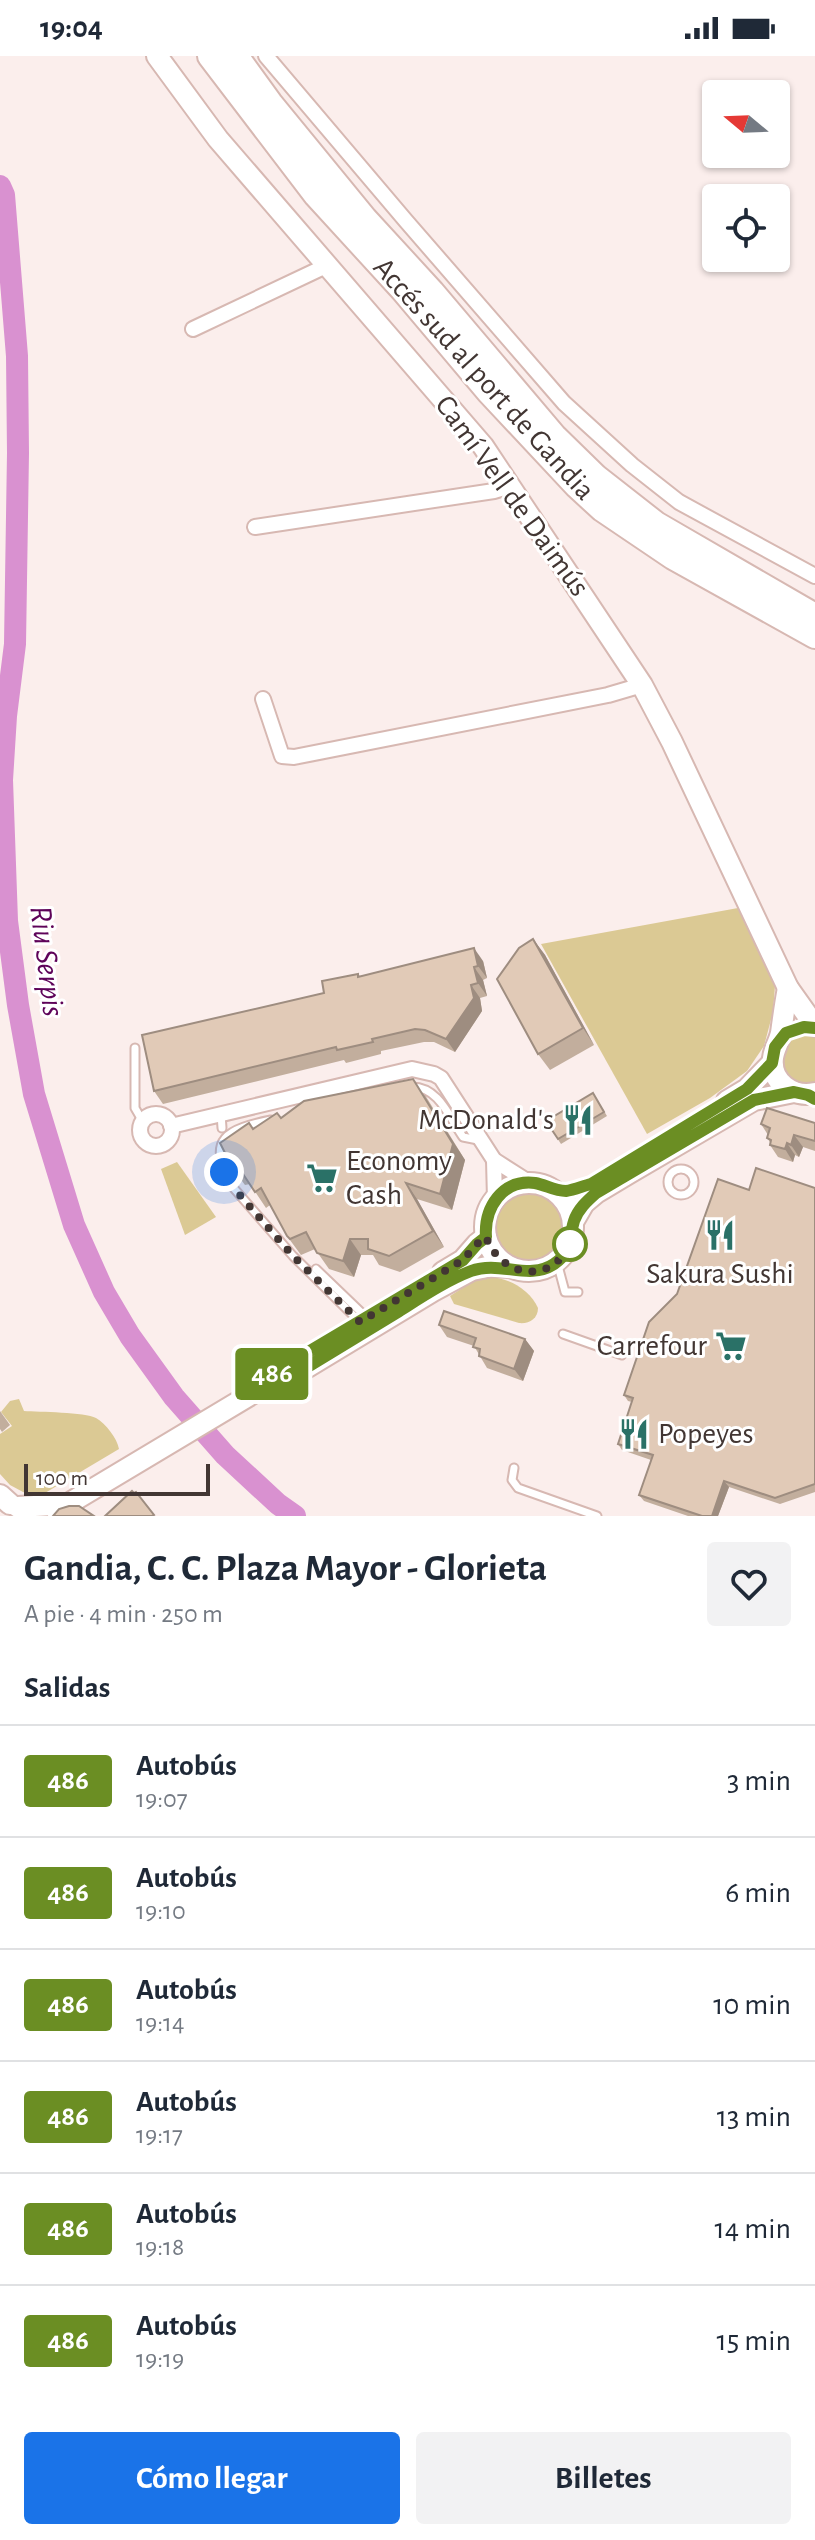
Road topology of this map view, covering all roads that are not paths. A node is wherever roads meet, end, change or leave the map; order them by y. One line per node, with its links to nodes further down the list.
1 (157, 56): 5 (main road, Camí Vell de Daimús)
2 (210, 56): 11 (highway, Accés sud al port de Gandia)
3 (236, 56): 10 (highway, Accés sud al port de Gandia)
4 (266, 56): 9 (street)
5 (328, 265): 6 (street); 7 (main road, Camí Vell de Daimús)
6 (193, 329)
7 (511, 486): 8 (street); 12 (main road, Camí Vell de Daimús)
8 (255, 527)
9 (815, 576)
10 (815, 616)
11 (815, 636)
12 (642, 685): 13 (street); 14 (main road, Camí Vell de Daimús)
13 (263, 699)
14 (788, 988): 15 (main road, Camí Vell de Daimús); 16 (main road)
15 (815, 1027): 16 (main road)
16 (779, 1041): 18 (main road)
17 (135, 1048): 22 (lane)
18 (772, 1063): 20 (main road); 29 (main road)
19 (399, 1091): 24 (lane)
20 (808, 1095): 25 (main road)
21 (275, 1119): 37 (lane)
22 (142, 1120): 23 (street); 23 (street)
23 (171, 1126): 24 (street)
24 (482, 1142): 26 (street)
25 (660, 1155): 27 (lane); 31 (main road)
26 (494, 1160): 28 (street); 30 (street)
27 (672, 1173)
28 (530, 1183): 29 (main road); 30 (main road)
29 (554, 1190): 31 (main road)
30 (495, 1199): 32 (main road)
31 (573, 1222): 33 (main road)
32 (486, 1237): 34 (main road); 37 (main road)
33 (557, 1262): 34 (main road); 36 (lane)
34 (510, 1267): 40 (main road)
35 (316, 1269): 37 (lane)
36 (578, 1292)
37 (364, 1320): 40 (main road)
38 (563, 1334): 39 (lane)
39 (622, 1355)
40 (260, 1389): 43 (main road)
41 (514, 1468): 44 (lane)
42 (12, 1505): 43 (main road)
43 (63, 1510)
44 (597, 1516)

